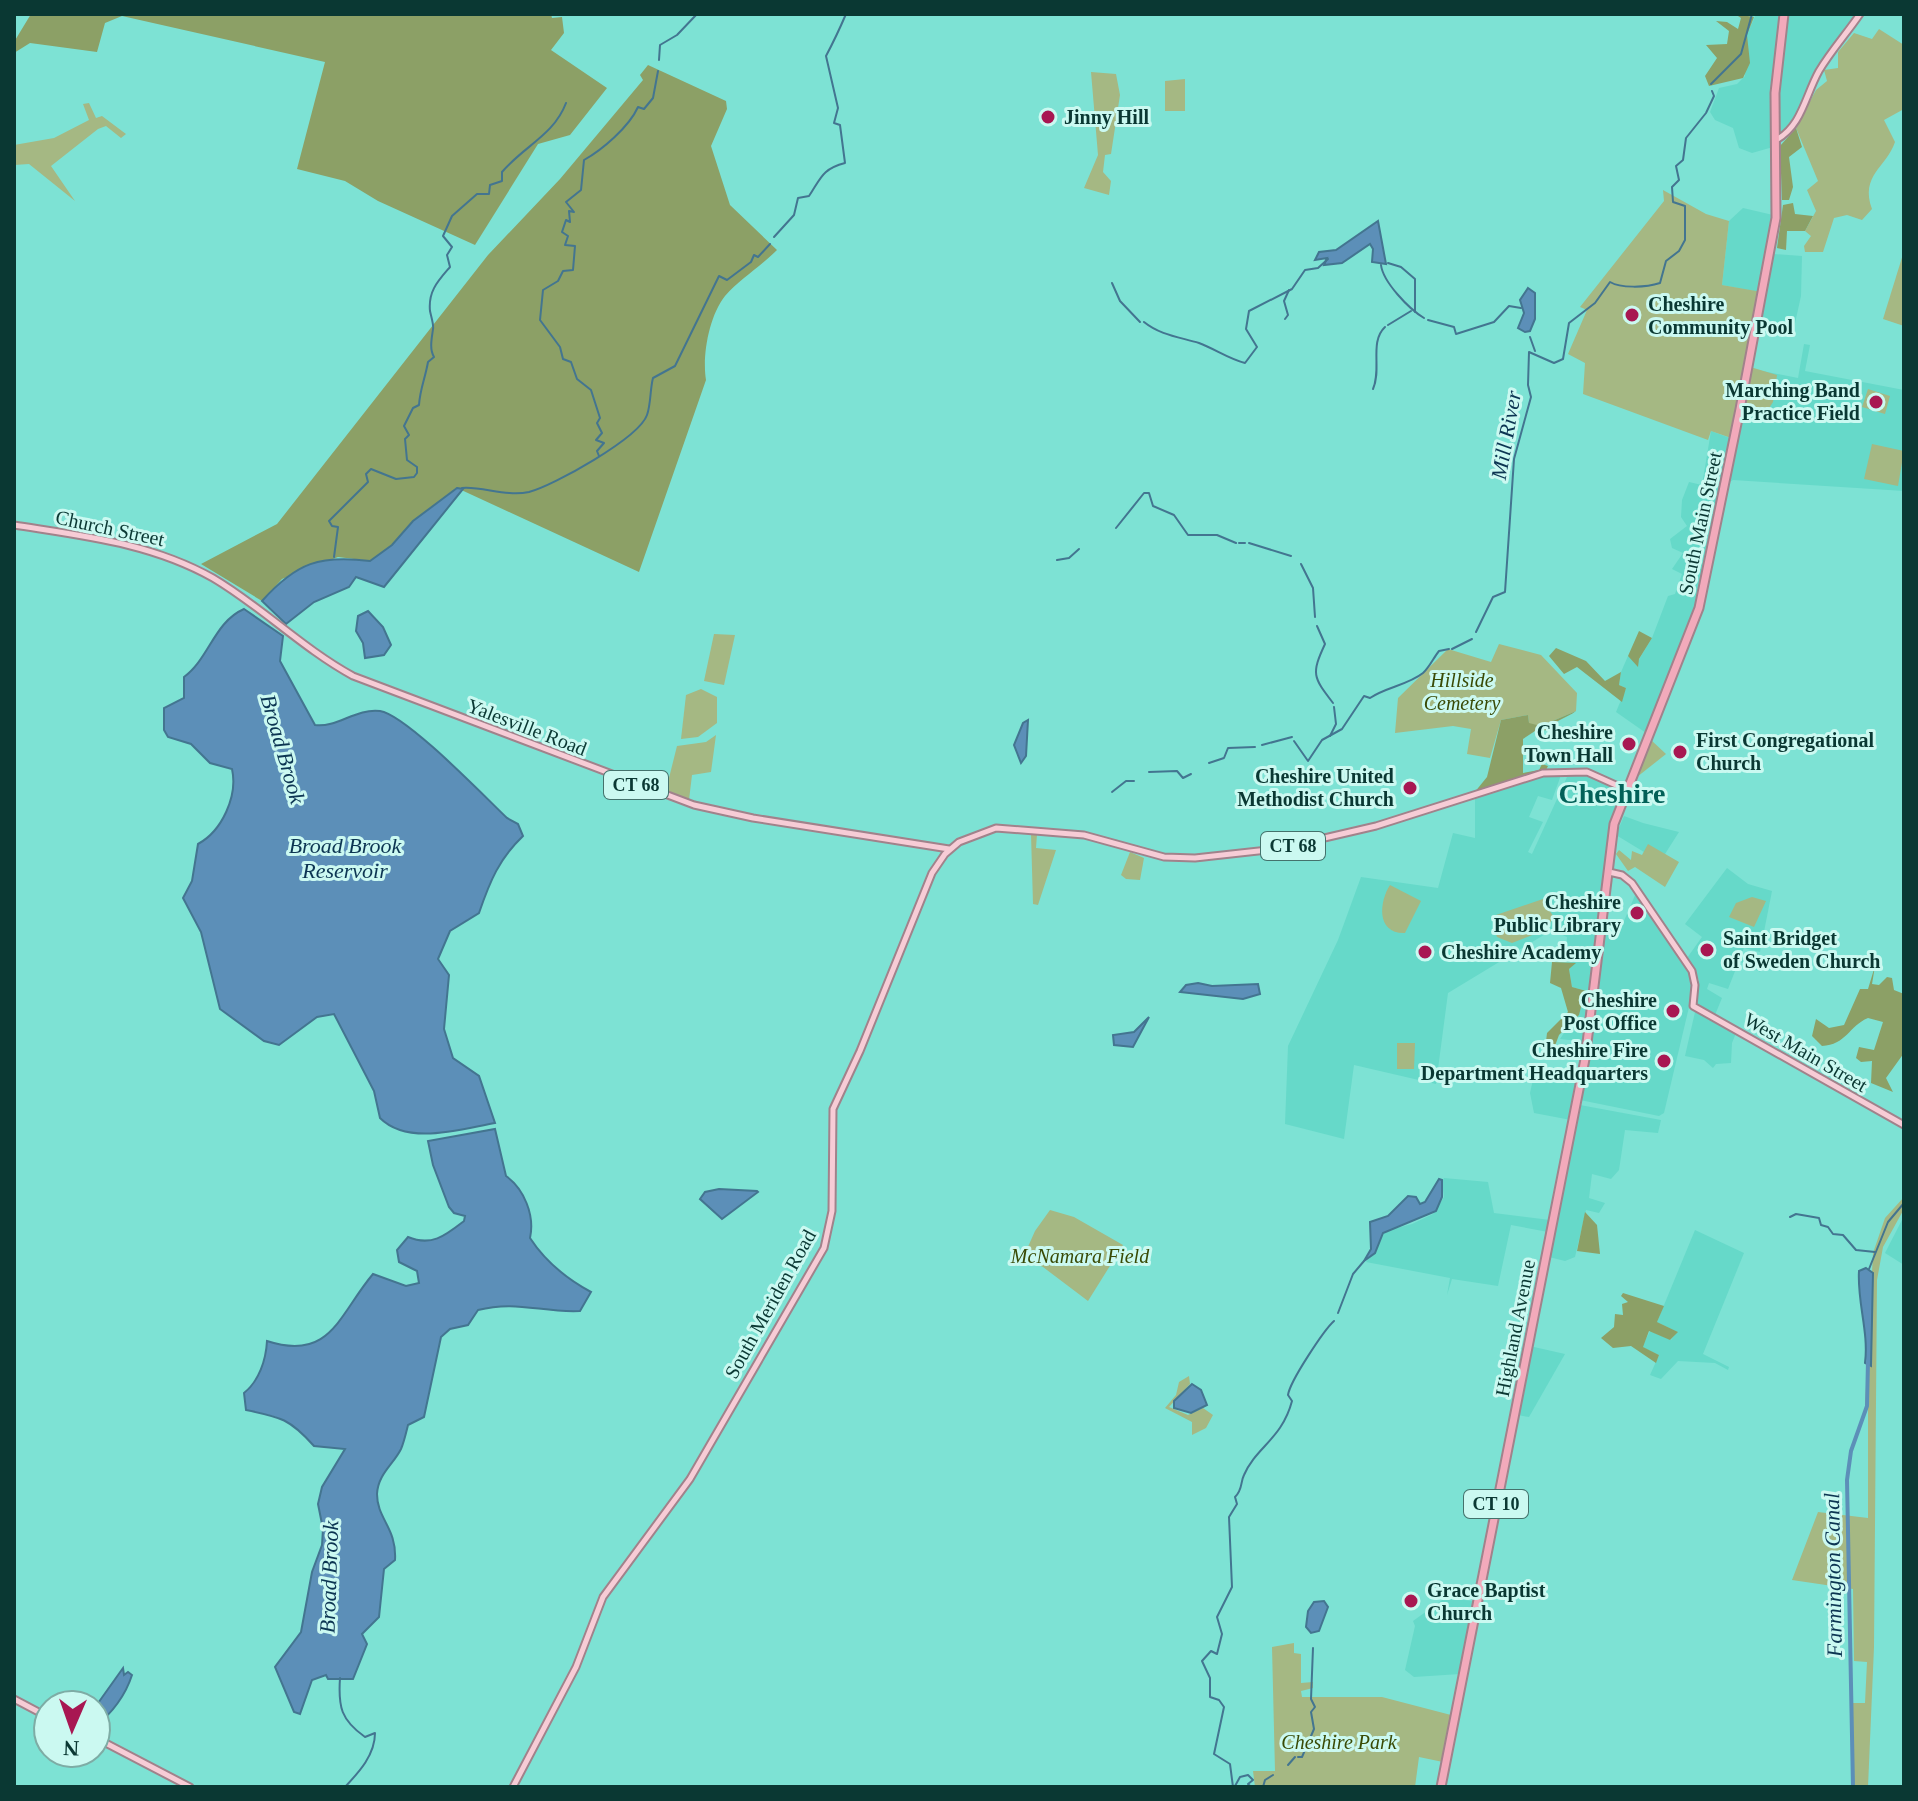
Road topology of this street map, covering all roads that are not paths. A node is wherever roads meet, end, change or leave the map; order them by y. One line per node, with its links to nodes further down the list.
1 (1784, 14): 3 (highway, South Main Street / CT 10)
2 (1860, 14): 3 (main road)
3 (1780, 138): 6 (highway, South Main Street / CT 10)
4 (14, 525): 5 (main road, Church Street / CT 68)
5 (238, 594): 7 (main road, Yalesville Road / CT 68)
6 (1627, 790): 7 (main road, CT 68); 8 (highway, CT 10)
7 (947, 851): 14 (main road, South Meriden Road)
8 (1609, 872): 9 (main road, West Main Street); 15 (highway, Highland Avenue / CT 10)
9 (1904, 1125)
10 (14, 1699): 11 (main road)
11 (32, 1709)
12 (112, 1747): 13 (main road)
13 (190, 1787)
14 (513, 1787)
15 (1441, 1787)

